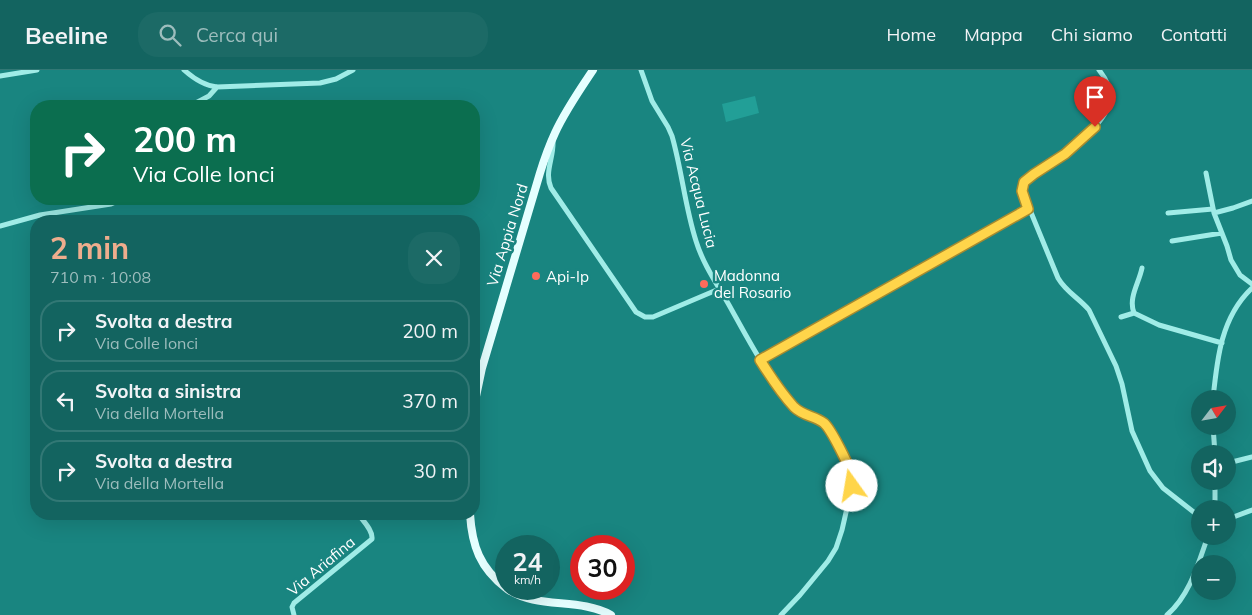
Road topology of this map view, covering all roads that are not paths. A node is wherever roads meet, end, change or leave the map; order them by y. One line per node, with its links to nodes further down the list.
1 (37, 70): 7 (street)
2 (184, 70): 8 (street)
3 (353, 70): 8 (street)
4 (593, 70): 10 (main road, Via Appia Nord)
5 (641, 70): 25 (street, Via Acqua Lucia)
6 (1100, 70): 14 (street)
7 (0, 76)
8 (217, 87): 9 (street)
9 (201, 100)
10 (553, 138): 25 (street); 30 (main road, Via Appia Nord)
11 (1206, 173): 15 (street)
12 (1252, 201): 15 (street)
13 (104, 205): 17 (street)
14 (1028, 209): 29 (street); 34 (street)
15 (1213, 211): 16 (street); 20 (street)
16 (1168, 213)
17 (40, 215)
18 (30, 218): 19 (street)
19 (0, 226)
20 (1222, 233): 21 (street); 23 (street)
21 (1172, 241)
22 (1142, 268): 26 (street)
23 (1252, 284)
24 (1252, 288): 28 (street)
25 (719, 289): 29 (street, Via Acqua Lucia)
26 (1134, 313): 27 (street); 28 (street)
27 (1121, 317)
28 (1222, 342): 31 (street)
29 (760, 360): 44 (street, Via Acqua Lucia)
30 (480, 371)
31 (1215, 390)
32 (1252, 457): 33 (street)
33 (1236, 461)
34 (1191, 510)
35 (1252, 510): 36 (street)
36 (1236, 516)
37 (363, 520): 42 (street, Via Ariafina)
38 (471, 520): 40 (main road)
39 (1205, 545): 45 (street)
40 (495, 579)
41 (538, 600): 43 (main road)
42 (294, 615)
43 (611, 615)
44 (782, 615)
45 (1167, 615)

